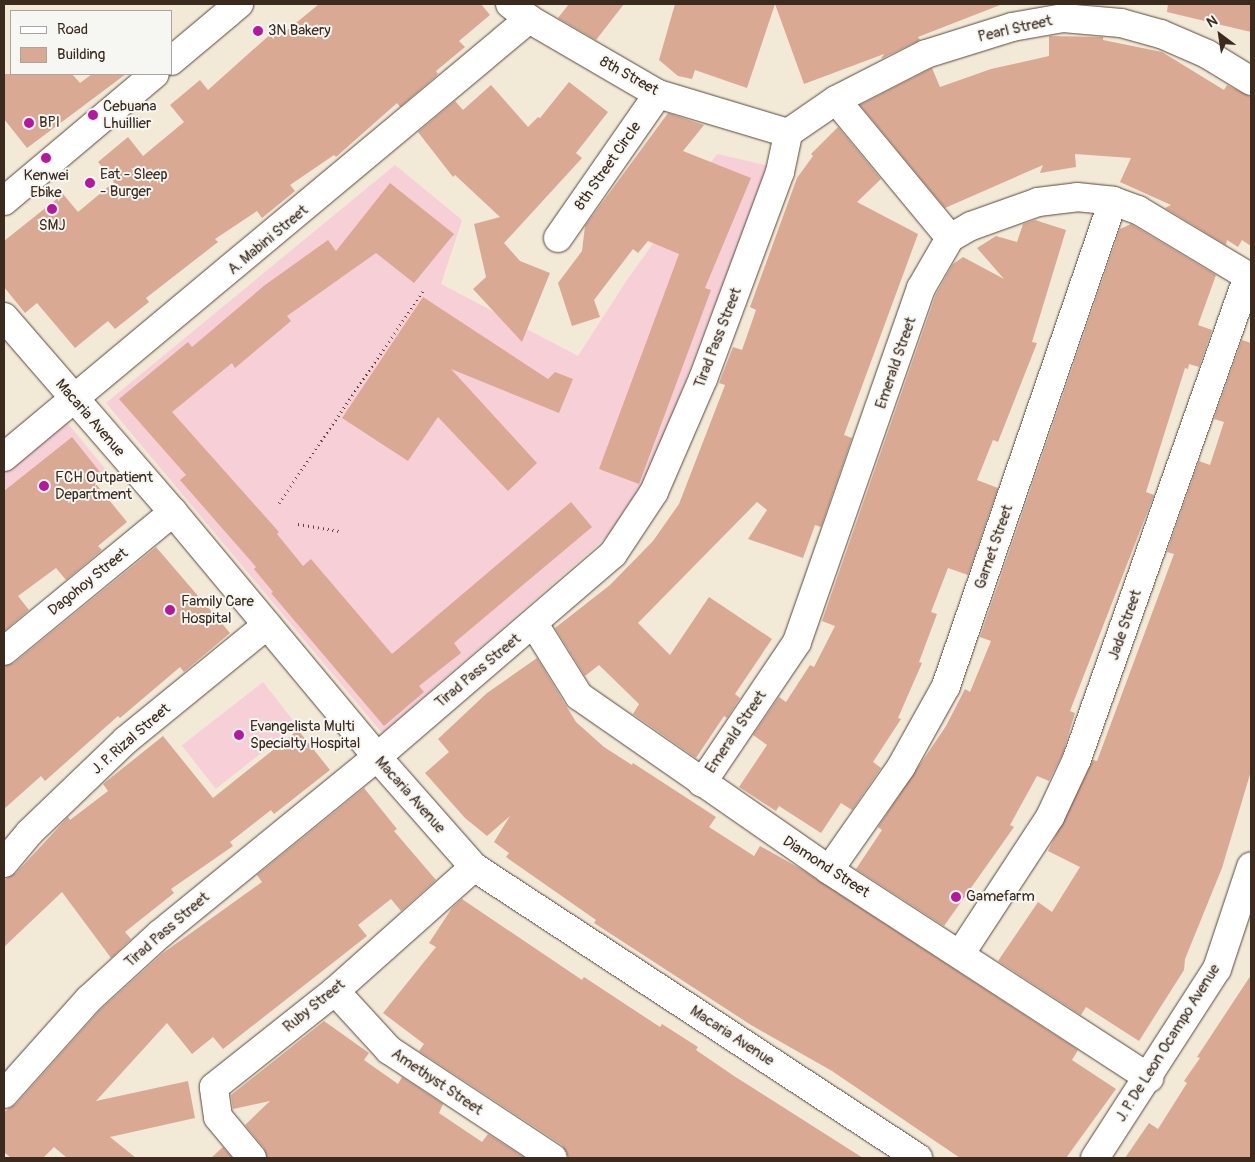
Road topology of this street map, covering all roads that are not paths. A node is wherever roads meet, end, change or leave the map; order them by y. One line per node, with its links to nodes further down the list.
1 (239, 4): 3 (street)
2 (520, 12): 6 (street, 8th Street); 15 (street, A. Mabini Street)
3 (172, 59)
4 (154, 75): 9 (street)
5 (1251, 81): 7 (street, Pearl Street)
6 (658, 94): 8 (street, 8th Street); 11 (street, 8th Street Circle)
7 (836, 100): 8 (street, Pearl Street); 12 (street)
8 (788, 133): 18 (street, Tirad Pass Street)
9 (4, 201)
10 (1113, 201): 12 (street); 13 (street); 26 (street, Garnet Street)
11 (558, 238)
12 (950, 238): 22 (street, Emerald Street)
13 (1250, 277): 27 (street, Jade Street)
14 (4, 317): 15 (street, Macaria Avenue)
15 (75, 401): 16 (street, A. Mabini Street); 17 (street, Macaria Avenue)
16 (4, 457)
17 (172, 512): 19 (street, Macaria Avenue); 20 (street, Dagohoy Street)
18 (534, 624): 21 (street, Tirad Pass Street); 22 (street, Diamond Street)
19 (267, 625): 21 (street, Macaria Avenue); 23 (street, J. P. Rizal Street)
20 (4, 650)
21 (377, 757): 24 (street, Macaria Avenue); 30 (street, Tirad Pass Street)
22 (702, 783): 26 (street, Diamond Street)
23 (4, 863)
24 (474, 867): 28 (street, Ruby Street); 33 (street, Macaria Avenue)
25 (1251, 867): 29 (street, J. P. De Leon Ocampo Avenue)
26 (828, 870): 27 (street, Diamond Street)
27 (961, 954): 29 (street, Diamond Street)
28 (334, 991): 31 (street, Ruby Street); 32 (street, Amethyst Street)
29 (1149, 1078): 34 (street, J. P. De Leon Ocampo Avenue)
30 (4, 1094)
31 (252, 1158)
32 (553, 1158)
33 (918, 1158)
34 (1095, 1158)

